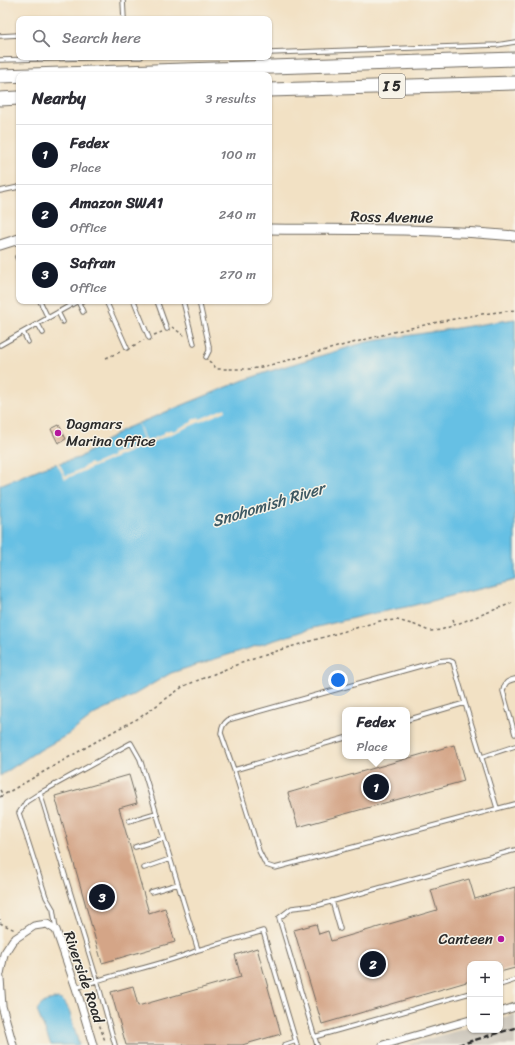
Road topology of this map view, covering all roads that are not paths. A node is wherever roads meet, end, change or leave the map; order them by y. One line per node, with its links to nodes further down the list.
1 (123, 0): 2 (lane)
2 (124, 16)
3 (16, 35): 4 (lane)
4 (0, 36)
5 (515, 42): 6 (lane)
6 (272, 53)
7 (515, 59): 10 (highway, I 5)
8 (0, 60): 9 (lane)
9 (16, 60)
10 (121, 72)
11 (16, 75): 12 (highway, I 5)
12 (0, 76)
13 (515, 83): 14 (highway, I 5)
14 (272, 90)
15 (16, 98): 16 (highway)
16 (0, 99)
17 (16, 188): 18 (lane)
18 (0, 191)
19 (272, 228): 20 (street, Ross Avenue)
20 (515, 236)
21 (16, 241): 22 (street)
22 (0, 245)
23 (41, 304): 33 (lane)
24 (73, 304): 31 (lane)
25 (79, 304): 32 (lane)
26 (107, 304): 43 (lane)
27 (135, 304): 39 (lane)
28 (158, 304): 36 (lane)
29 (184, 304): 41 (lane)
30 (200, 304): 44 (lane)
31 (58, 312): 33 (lane); 34 (lane)
32 (83, 312)
33 (48, 318): 35 (lane)
34 (63, 322)
35 (38, 324): 37 (lane); 38 (lane)
36 (167, 330)
37 (23, 332): 40 (lane); 42 (lane)
38 (44, 334)
39 (149, 338)
40 (28, 342)
41 (194, 344)
42 (0, 345)
43 (127, 348)
44 (206, 357)
45 (515, 679): 48 (lane)
46 (465, 703): 47 (lane); 51 (lane); 52 (lane)
47 (410, 719)
48 (515, 734)
49 (342, 739): 52 (lane)
50 (515, 746): 51 (lane)
51 (482, 757): 55 (lane)
52 (234, 770): 55 (lane)
53 (40, 793): 56 (lane); 67 (lane); 71 (lane)
54 (515, 804): 55 (lane)
55 (497, 808)
56 (156, 813): 57 (lane); 58 (lane)
57 (129, 821)
58 (164, 838): 59 (lane); 61 (lane)
59 (135, 847)
60 (515, 850): 65 (lane)
61 (170, 859): 62 (lane); 63 (lane)
62 (144, 868)
63 (178, 884): 64 (lane); 68 (lane)
64 (150, 892)
65 (332, 901): 66 (lane); 79 (lane)
66 (340, 929)
67 (56, 930): 69 (street, Riverside Road); 74 (street, Riverside Road)
68 (198, 950): 71 (lane); 80 (lane)
69 (0, 974)
70 (0, 978): 81 (street)
71 (97, 980): 74 (lane); 83 (lane)
72 (515, 980): 73 (lane)
73 (503, 984)
74 (76, 988): 82 (street, Riverside Road)
75 (467, 994): 79 (lane)
76 (515, 1007): 77 (street)
77 (503, 1011)
78 (467, 1021): 86 (street)
79 (314, 1037): 85 (lane)
80 (297, 1043): 84 (lane)
81 (12, 1045)
82 (93, 1045)
83 (115, 1045)
84 (284, 1045)
85 (317, 1045)
86 (384, 1045)

